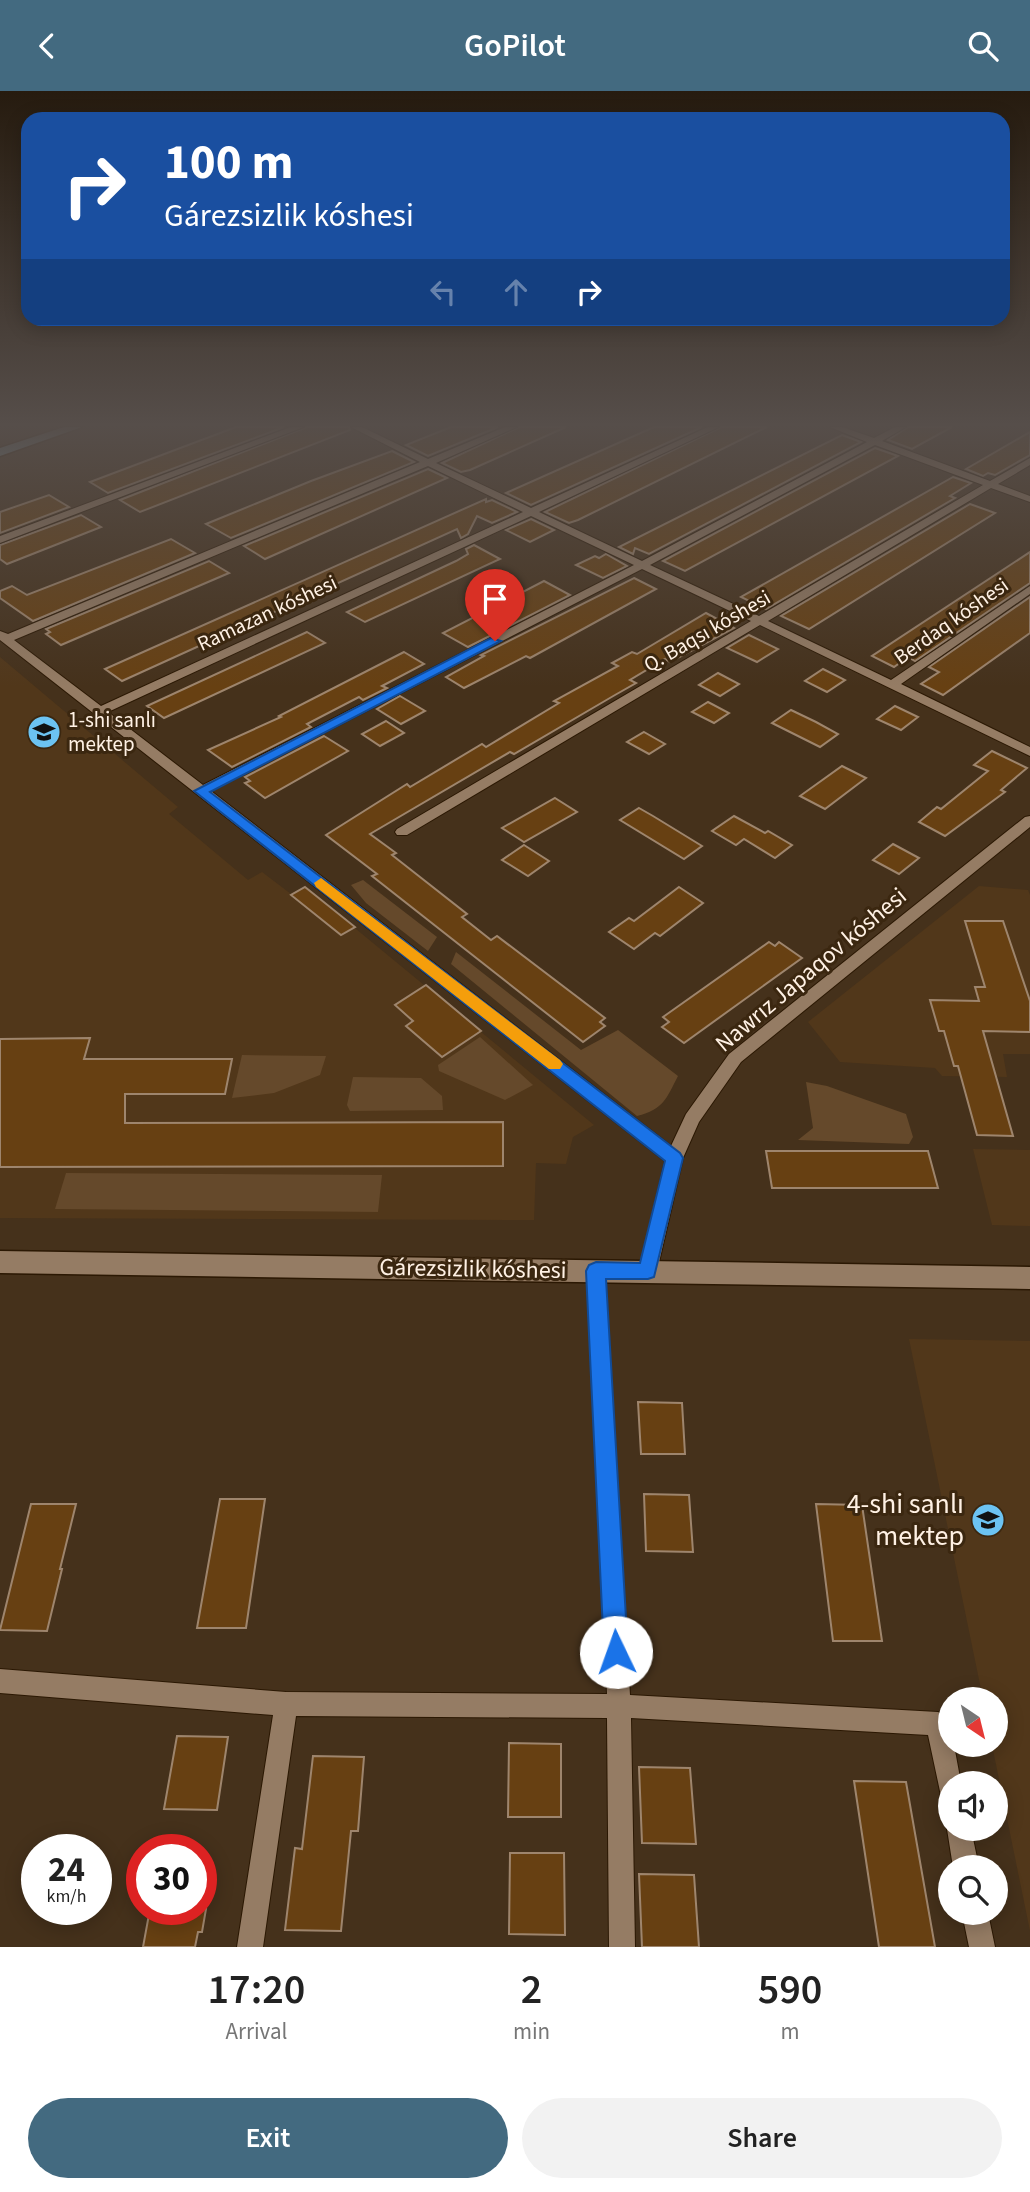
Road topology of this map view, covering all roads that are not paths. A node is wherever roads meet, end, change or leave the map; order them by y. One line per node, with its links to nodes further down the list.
1 (70, 514): 7 (street)
2 (304, 514): 11 (street)
3 (525, 514): 13 (street, Ramazan kóshesi)
4 (531, 514): 8 (street)
5 (739, 514): 8 (street)
6 (942, 514): 10 (street, Q. Baqsı kóshesi)
7 (0, 540)
8 (642, 565): 10 (street); 15 (street)
9 (1030, 589): 12 (street, Berdaq kóshesi)
10 (763, 621): 12 (street); 17 (street, Q. Baqsı kóshesi)
11 (3, 636): 13 (street)
12 (893, 684): 14 (street)
13 (101, 711): 15 (street)
14 (1030, 752)
15 (201, 791): 18 (street)
16 (1030, 820): 18 (street, Nawrız Japaqov kóshesi)
17 (402, 832)
18 (674, 1158): 21 (street, Nawrız Japaqov kóshesi)
19 (0, 1262): 20 (street, Gárezsizlik kóshesi)
20 (596, 1271): 21 (street, Gárezsizlik kóshesi); 25 (street)
21 (648, 1271): 22 (street, Gárezsizlik kóshesi)
22 (1030, 1279)
23 (0, 1681): 24 (street)
24 (286, 1704): 25 (street); 28 (street)
25 (619, 1706): 26 (street); 29 (street)
26 (947, 1771)
27 (977, 1925): 30 (street)
28 (250, 1947)
29 (622, 1947)
30 (982, 1947)

